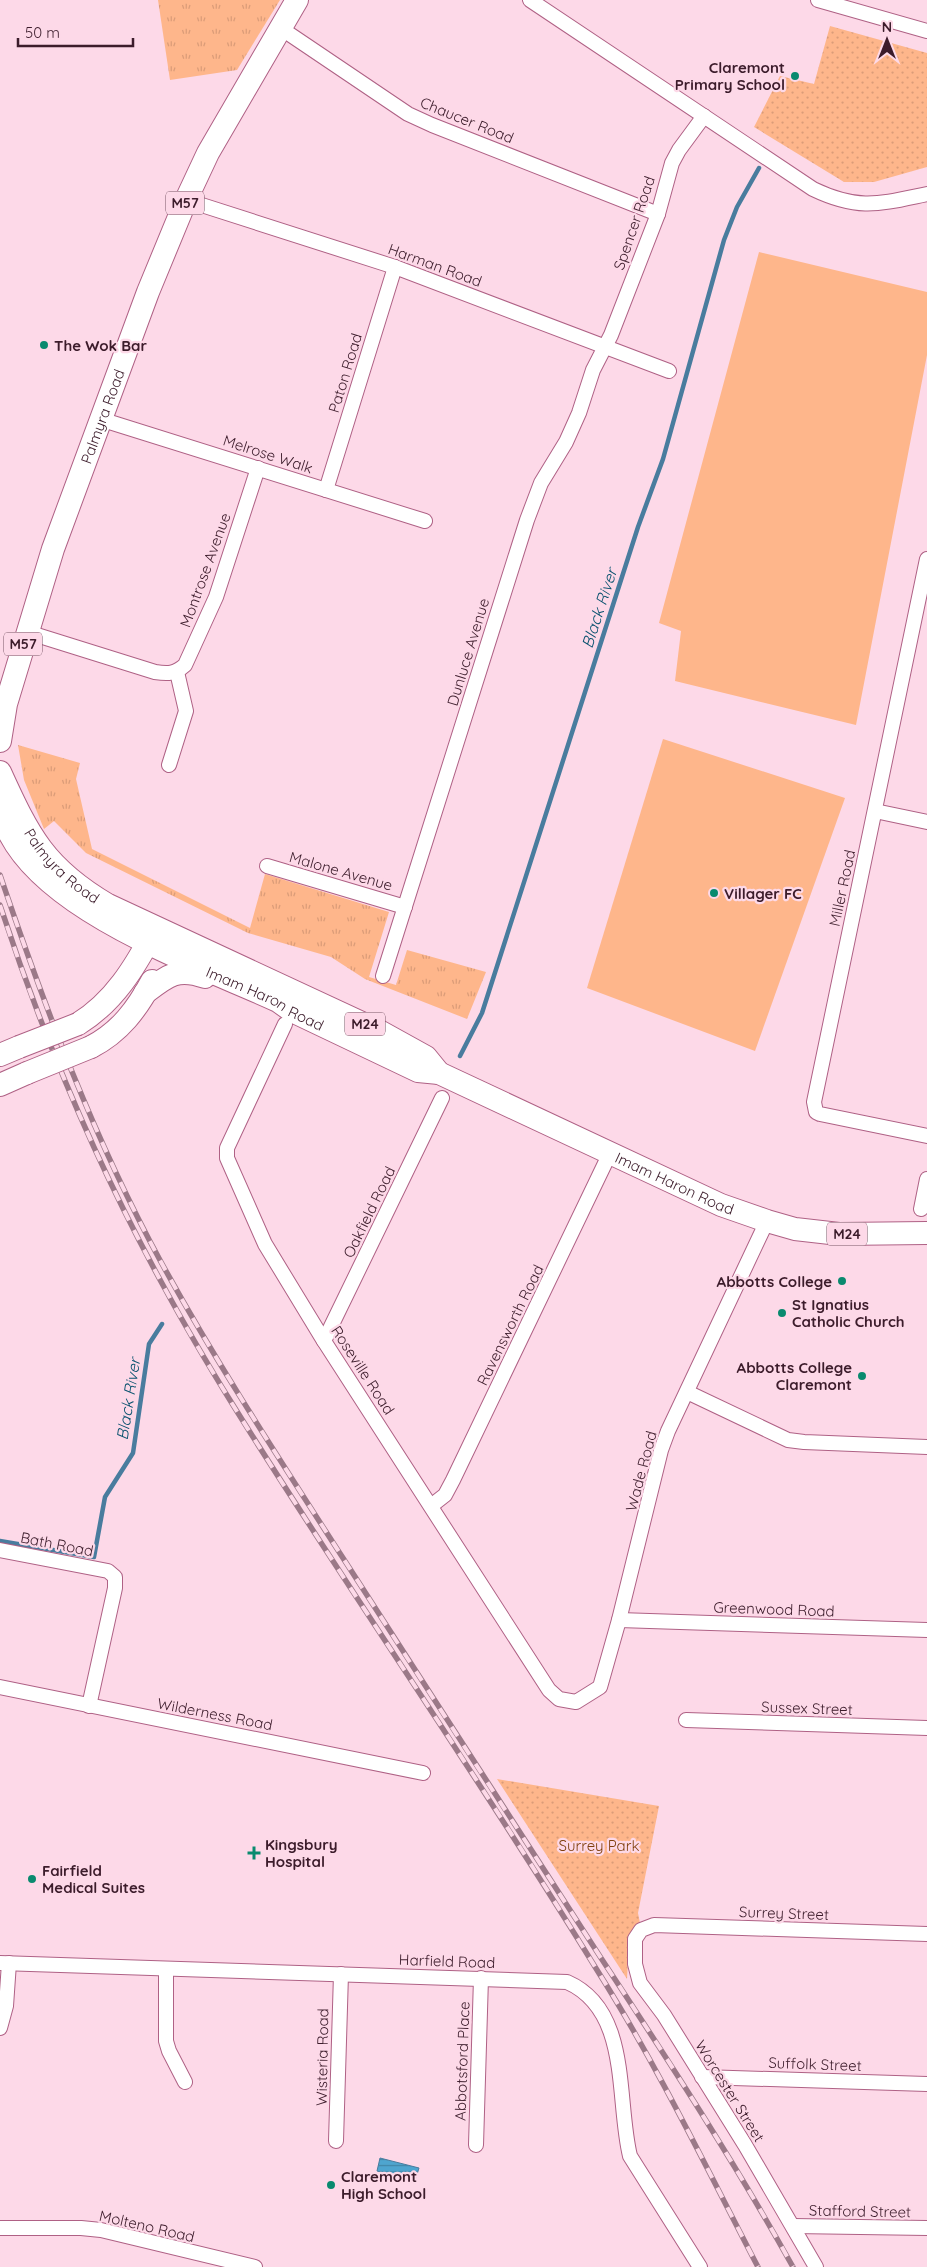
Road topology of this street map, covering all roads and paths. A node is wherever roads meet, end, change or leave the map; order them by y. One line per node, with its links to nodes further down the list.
1 (296, 0): 5 (main road, Palmyra Road / M57)
2 (530, 0): 7 (street)
3 (818, 0): 4 (street)
4 (838, 3): 6 (street)
5 (280, 27): 9 (main road, Palmyra Road / M57); 10 (street, Chaucer Road)
6 (927, 31)
7 (704, 116): 8 (street); 10 (street, Spencer Road)
8 (927, 194)
9 (186, 200): 11 (street, Harman Road); 14 (main road, Palmyra Road / M57)
10 (658, 214): 12 (street, Spencer Road)
11 (395, 267): 12 (street, Harman Road); 16 (street, Paton Road)
12 (605, 346): 13 (street, Harman Road); 28 (street, Dunluce Avenue)
13 (669, 371)
14 (100, 419): 15 (street, Melrose Walk); 19 (main road, Palmyra Road / M57)
15 (258, 468): 16 (street, Melrose Walk); 20 (street, Montrose Avenue)
16 (326, 490): 17 (street, Melrose Walk)
17 (425, 521)
18 (927, 559): 25 (street, Miller Road)
19 (27, 632): 20 (street); 21 (main road, Palmyra Road / M57)
20 (176, 672): 22 (street)
21 (0, 740)
22 (169, 764)
23 (0, 772): 29 (main road, Palmyra Road)
24 (0, 805): 29 (main road, Palmyra Road)
25 (875, 811): 26 (street); 39 (street, Miller Road)
26 (927, 822)
27 (267, 866): 28 (street, Malone Avenue)
28 (405, 907): 30 (street, Dunluce Avenue)
29 (162, 940): 31 (main road); 32 (main road, Imam Haron Road / M24); 33 (main road, bridge); 34 (main road, Imam Haron Road / M24)
30 (384, 976)
31 (146, 993): 32 (main road); 36 (main road, bridge)
32 (289, 1018): 34 (main road, Imam Haron Road / M24); 45 (street, Roseville Road)
33 (10, 1051)
34 (439, 1073): 40 (main road, Imam Haron Road / M24)
35 (0, 1074): 36 (main road)
36 (25, 1074): 37 (main road)
37 (0, 1085)
38 (442, 1098): 45 (street, Oakfield Road)
39 (927, 1136)
40 (610, 1152): 43 (main road, Imam Haron Road / M24); 48 (street, Ravensworth Road)
41 (927, 1179): 42 (street)
42 (921, 1209)
43 (767, 1221): 44 (main road, Imam Haron Road / M24); 46 (street, Wade Road)
44 (927, 1233)
45 (324, 1341): 48 (street, Roseville Road)
46 (687, 1392): 47 (street); 50 (street, Wade Road)
47 (927, 1447)
48 (431, 1506): 53 (street, Roseville Road)
49 (0, 1550): 54 (street, Bath Road)
50 (619, 1620): 51 (street, Greenwood Road); 53 (street, Wade Road)
51 (927, 1630)
52 (0, 1687): 54 (street, Wilderness Road)
53 (576, 1702)
54 (89, 1706): 57 (street, Wilderness Road)
55 (686, 1720): 56 (street, Sussex Street)
56 (927, 1728)
57 (423, 1773)
58 (641, 1930): 59 (street, Surrey Street); 65 (street, Worcester Street)
59 (927, 1934)
60 (4, 1963): 61 (street, Harfield Road); 64 (street)
61 (166, 1969): 62 (street, Harfield Road); 66 (street)
62 (341, 1974): 63 (street, Harfield Road); 68 (street, Wisteria Road)
63 (481, 1978): 69 (street, Abbotsford Place); 74 (street, Harfield Road)
64 (0, 2028)
65 (702, 2078): 67 (street, Suffolk Street); 70 (street, Worcester Street)
66 (185, 2082)
67 (927, 2084)
68 (336, 2141)
69 (476, 2145)
70 (793, 2226): 72 (street, Stafford Street); 75 (street, Worcester Street)
71 (0, 2228): 73 (street, Molteno Road)
72 (927, 2228)
73 (255, 2267)
74 (700, 2267)
75 (816, 2267)

